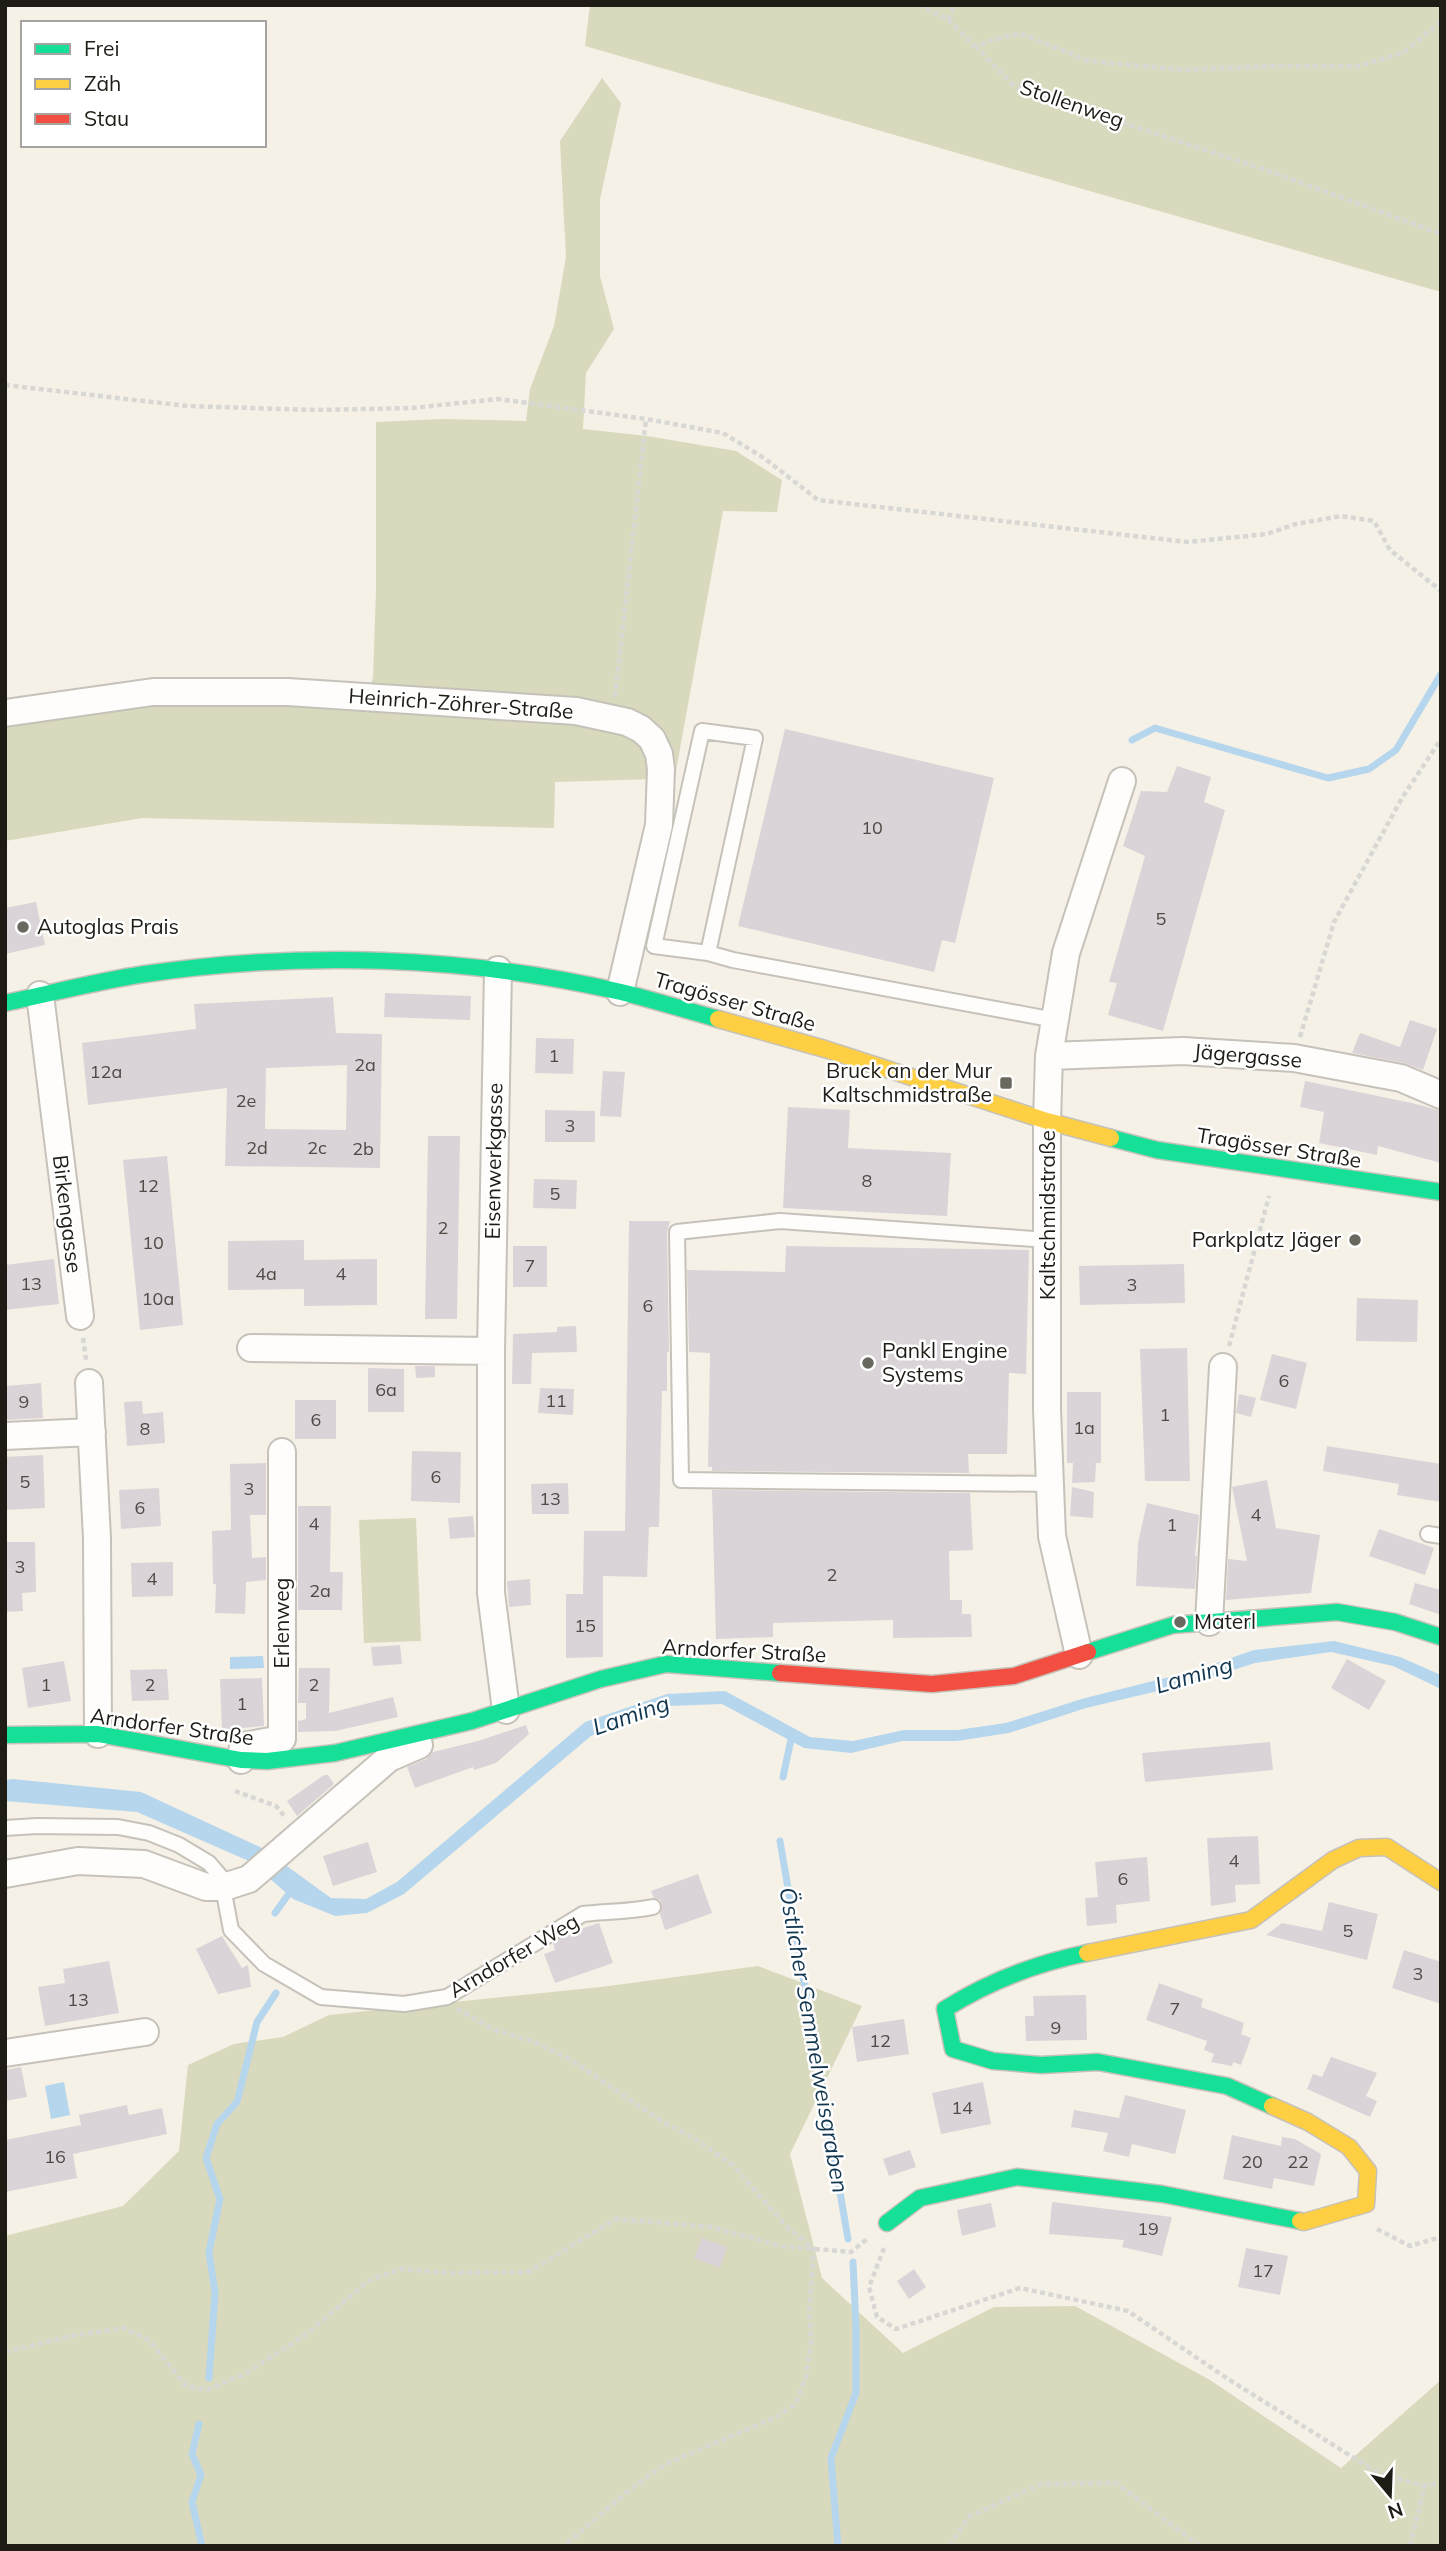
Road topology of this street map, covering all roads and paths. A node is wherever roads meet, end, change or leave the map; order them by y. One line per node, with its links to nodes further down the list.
1 (918, 5): 3 (path, Stollenweg)
2 (954, 5): 3 (path)
3 (949, 20): 5 (path, Stollenweg)
4 (1441, 22): 5 (path)
5 (976, 47): 6 (path, Stollenweg)
6 (1441, 234)
7 (5, 386): 8 (path)
8 (646, 419): 9 (path); 11 (path)
9 (1441, 591)
10 (5, 713): 11 (street, Heinrich-Zöhrer-Straße)
11 (612, 719): 16 (street, Heinrich-Zöhrer-Straße)
12 (1441, 739): 21 (path)
13 (1122, 781): 19 (street, Kaltschmidstraße)
14 (708, 953): 14 (lane); 19 (lane)
15 (498, 970): 16 (street, Tragösser Straße); 17 (street, Tragösser Straße); 29 (street, Eisenwerkgasse)
16 (620, 992): 23 (street, Tragösser Straße)
17 (40, 995): 18 (street, Tragösser Straße); 27 (street, Birkengasse)
18 (5, 1003)
19 (1055, 1020): 20 (street, Kaltschmidstraße)
20 (1049, 1056): 21 (street, Jägergasse); 23 (street, Kaltschmidstraße)
21 (1294, 1058): 22 (street, Jägergasse)
22 (1441, 1096)
23 (1047, 1121): 24 (street, Tragösser Straße); 26 (street, Kaltschmidstraße)
24 (1276, 1167): 25 (street, Tragösser Straße); 30 (path)
25 (1441, 1192)
26 (1048, 1240): 35 (street, Kaltschmidstraße); 35 (lane)
27 (80, 1316): 31 (path)
28 (251, 1348): 29 (street)
29 (491, 1351): 39 (street, Eisenwerkgasse)
30 (1223, 1367): 36 (street)
31 (89, 1383): 32 (street)
32 (92, 1432): 33 (street); 41 (street)
33 (5, 1436)
34 (282, 1452): 43 (street, Erlenweg)
35 (1051, 1484): 38 (street, Kaltschmidstraße)
36 (1209, 1622): 37 (street, Arndorfer Straße); 38 (street, Arndorfer Straße)
37 (1441, 1637)
38 (1079, 1655): 39 (street, Arndorfer Straße)
39 (506, 1710): 40 (street, Arndorfer Straße)
40 (472, 1721): 43 (street, Arndorfer Straße); 47 (street)
41 (98, 1734): 42 (street, Arndorfer Straße); 43 (street, Arndorfer Straße)
42 (5, 1735)
43 (241, 1760)
44 (5, 1828): 47 (lane)
45 (5, 1874): 47 (street)
46 (1441, 1882): 52 (street)
47 (224, 1887): 49 (lane, Arndorfer Weg)
48 (653, 1907): 49 (lane, Arndorfer Weg)
49 (447, 1997): 55 (path)
50 (145, 2032): 51 (street)
51 (5, 2053)
52 (887, 2223): 55 (path); 58 (path)
53 (1376, 2229): 54 (path)
54 (1441, 2237)
55 (814, 2249): 56 (path); 59 (path)
56 (5, 2352)
57 (1441, 2483): 58 (path)
58 (1425, 2486): 62 (path)
59 (564, 2546)
60 (950, 2546): 61 (path)
61 (1200, 2546)
62 (1410, 2546)

